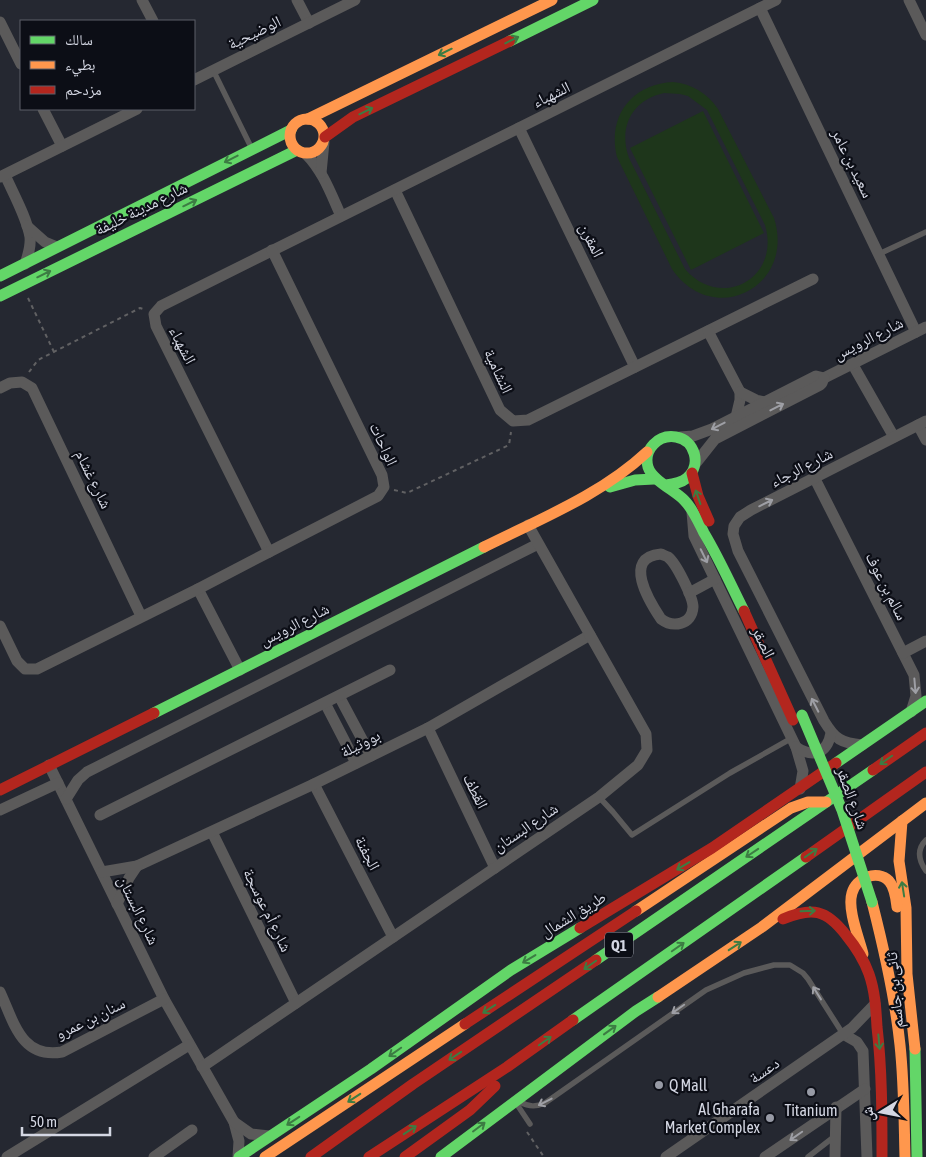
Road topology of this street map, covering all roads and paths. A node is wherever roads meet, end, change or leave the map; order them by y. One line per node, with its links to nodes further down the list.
1 (142, 0): 10 (street)
2 (298, 0): 12 (street)
3 (355, 0): 12 (street, الوضيحية)
4 (552, 0): 8 (main road)
5 (593, 0): 22 (main road, one-way to 5)
6 (776, 0): 9 (street, الشهباء)
7 (909, 0): 13 (street)
8 (533, 5): 19 (main road, one-way to 19)
9 (760, 8): 20 (street, الشهباء); 34 (street, سعيد بن عامر)
10 (152, 20)
11 (0, 22): 14 (street)
12 (309, 23): 15 (street, الوضيحية)
13 (926, 34)
14 (20, 62)
15 (213, 70): 16 (street, الوضيحية); 24 (lane)
16 (195, 79)
17 (44, 110): 23 (street)
18 (135, 110): 23 (street)
19 (308, 119): 21 (main road); 22 (main road)
20 (519, 128): 28 (street, الشهباء); 45 (street, المقرن)
21 (291, 130): 24 (main road, شارع مدينة خليفة); 25 (main road)
22 (324, 139): 25 (main road); 26 (street)
23 (62, 146): 27 (street)
24 (252, 149): 32 (main road, شارع مدينة خليفة, one-way to 32)
25 (301, 152): 26 (street); 38 (main road, شارع مدينة خليفة, one-way to 25)
26 (321, 173): 29 (street)
27 (2, 176): 30 (street)
28 (395, 190): 29 (street, الشهباء); 52 (street, النشامية)
29 (341, 216): 33 (street, الشهباء)
30 (26, 224): 32 (street); 35 (street)
31 (926, 232): 34 (lane)
32 (57, 247): 35 (main road, شارع مدينة خليفة)
33 (272, 250): 40 (street, الشهباء); 62 (street, الواحات)
34 (879, 254): 42 (street, سعيد بن عامر)
35 (25, 264): 36 (main road, شارع مدينة خليفة)
36 (0, 276)
37 (813, 279): 41 (street)
38 (22, 285): 39 (main road, شارع مدينة خليفة); 43 (path)
39 (0, 296)
40 (154, 314): 43 (path); 68 (street, الشهباء)
41 (708, 330): 45 (street); 49 (street)
42 (921, 330): 44 (street, شارع الرويس)
43 (54, 352): 47 (path)
44 (852, 365): 46 (street, شارع الرويس); 54 (street)
45 (635, 367): 52 (street)
46 (824, 378): 50 (street); 58 (street, one-way to 46)
47 (22, 382): 48 (street); 72 (street, شارع غشام)
48 (0, 388)
49 (740, 392): 50 (street); 51 (street)
50 (765, 402): 51 (street)
51 (736, 417): 55 (street, one-way to 55)
52 (514, 421): 62 (path)
53 (922, 423): 54 (street, شارع الرجاء); 56 (street)
54 (894, 437): 60 (street, شارع الرجاء)
55 (680, 438): 57 (main road); 58 (main road)
56 (926, 440)
57 (647, 452): 59 (main road); 63 (main road, شارع الرويس)
58 (694, 468): 61 (main road); 83 (main road, شارع الصقر, one-way to 58)
59 (654, 479): 61 (main road); 63 (main road, شارع الرويس)
60 (815, 479): 66 (street, شارع الرجاء, one-way to 60); 76 (street, سالم بن عوف)
61 (666, 485): 64 (main road, شارع الصقر)
62 (384, 487): 68 (street, الواحات)
63 (603, 488): 65 (main road, شارع الرويس)
64 (692, 510): 69 (street, الصقر, one-way to 69); 83 (main road, شارع الصقر)
65 (528, 525): 67 (street, شارع البستان); 77 (main road, شارع الرويس)
66 (733, 534): 85 (street, الصقر, one-way to 66)
67 (538, 544): 74 (street, شارع البستان); 98 (street)
68 (269, 552): 70 (street, الواحات)
69 (715, 579): 71 (street); 87 (street, الصقر)
70 (198, 590): 72 (street, الواحات); 77 (street)
71 (689, 593): 71 (street)
72 (141, 616): 73 (street, الواحات)
73 (0, 626)
74 (590, 635): 84 (street, بووثيلة); 97 (street, شارع البستان)
75 (926, 641): 76 (street)
76 (905, 657): 82 (street, سالم بن عوف, one-way to 82)
77 (240, 670): 91 (main road, شارع الرويس)
78 (390, 670): 79 (street)
79 (339, 696): 81 (street); 89 (street)
80 (926, 701): 82 (main road, طريق الشمال)
81 (325, 703): 90 (street); 102 (street)
82 (911, 712): 88 (main road, طريق الشمال)
83 (798, 718): 111 (main road, شارع الصقر, bridge)
84 (428, 728): 89 (street, بووثيلة); 107 (street, القطف)
85 (831, 733): 87 (street); 88 (street)
86 (926, 733): 99 (main road, Q1, one-way to 99)
87 (794, 742): 95 (street, الصقر); 97 (lane)
88 (862, 745): 95 (main road, طريق الشمال)
89 (371, 756): 90 (street, بووثيلة)
90 (356, 763): 94 (street, بووثيلة)
91 (49, 765): 93 (street, شارع البستان); 96 (main road, شارع الرويس)
92 (926, 772): 125 (main road, Q1, one-way to 92)
93 (58, 783): 98 (street, شارع البستان); 101 (street)
94 (314, 784): 104 (street, بووثيلة); 113 (street, الجفنة)
95 (800, 789): 121 (main road, طريق الشمال, one-way to 121)
96 (0, 790)
97 (599, 797): 107 (street, شارع البستان)
98 (66, 799): 109 (street, شارع البستان)
99 (826, 802): 115 (main road); 138 (main road, Q1, one-way to 138)
100 (926, 803): 103 (main road)
101 (0, 810)
102 (100, 815)
103 (902, 821): 112 (main road); 116 (main road, ثانى بن جاسم, one-way to 103)
104 (212, 832): 106 (street, بووثيلة); 119 (street, شارع أم عوسجة)
105 (926, 840): 108 (lane)
106 (137, 866): 109 (street, بووثيلة); 110 (street)
107 (495, 868): 113 (street, شارع البستان)
108 (926, 871)
109 (102, 872): 110 (street, شارع البستان)
110 (117, 904): 118 (street, شارع البستان)
111 (868, 904): 148 (main road, شارع الصقر); 149 (main road, شارع الصقر)
112 (762, 927): 114 (main road, ثانى بن جاسم, one-way to 114); 127 (main road, one-way to 112)
113 (393, 937): 119 (street, شارع البستان)
114 (865, 965): 116 (main road); 120 (main road, ثانى بن جاسم)
115 (552, 968): 121 (main road); 137 (main road, one-way to 137)
116 (907, 974): 150 (main road, ثانى بن جاسم)
117 (0, 992): 118 (street, سنان بن عمرو)
118 (164, 999): 123 (street, شارع البستان)
119 (296, 1003): 124 (street, شارع البستان)
120 (875, 1004): 122 (street, دعسة); 147 (main road, ثانى بن جاسم, one-way to 147)
121 (447, 1016): 132 (main road, طريق الشمال, one-way to 132)
122 (843, 1034): 126 (street); 127 (lane, one-way to 127); 142 (street, دعسة)
123 (189, 1045): 124 (street, شارع البستان); 134 (street)
124 (202, 1067): 129 (street, شارع البستان)
125 (507, 1067): 139 (main road, Q1, one-way to 125); 140 (main road)
126 (866, 1089): 128 (street); 146 (street)
127 (515, 1100): 130 (lane); 141 (main road, one-way to 127)
128 (836, 1107): 133 (street); 143 (street, one-way to 143)
129 (234, 1122): 132 (street, شارع البستان); 136 (street, شارع البستان)
130 (530, 1124)
131 (192, 1130): 135 (street)
132 (269, 1136): 136 (main road, طريق الشمال)
133 (835, 1136): 144 (lane); 145 (street)
134 (7, 1157)
135 (154, 1157)
136 (238, 1157)
137 (265, 1157)
138 (311, 1157)
139 (369, 1157)
140 (405, 1157)
141 (441, 1157)
142 (666, 1157)
143 (766, 1157)
144 (808, 1157)
145 (835, 1157)
146 (867, 1157)
147 (882, 1157)
148 (896, 1157)
149 (905, 1157)
150 (917, 1157)

